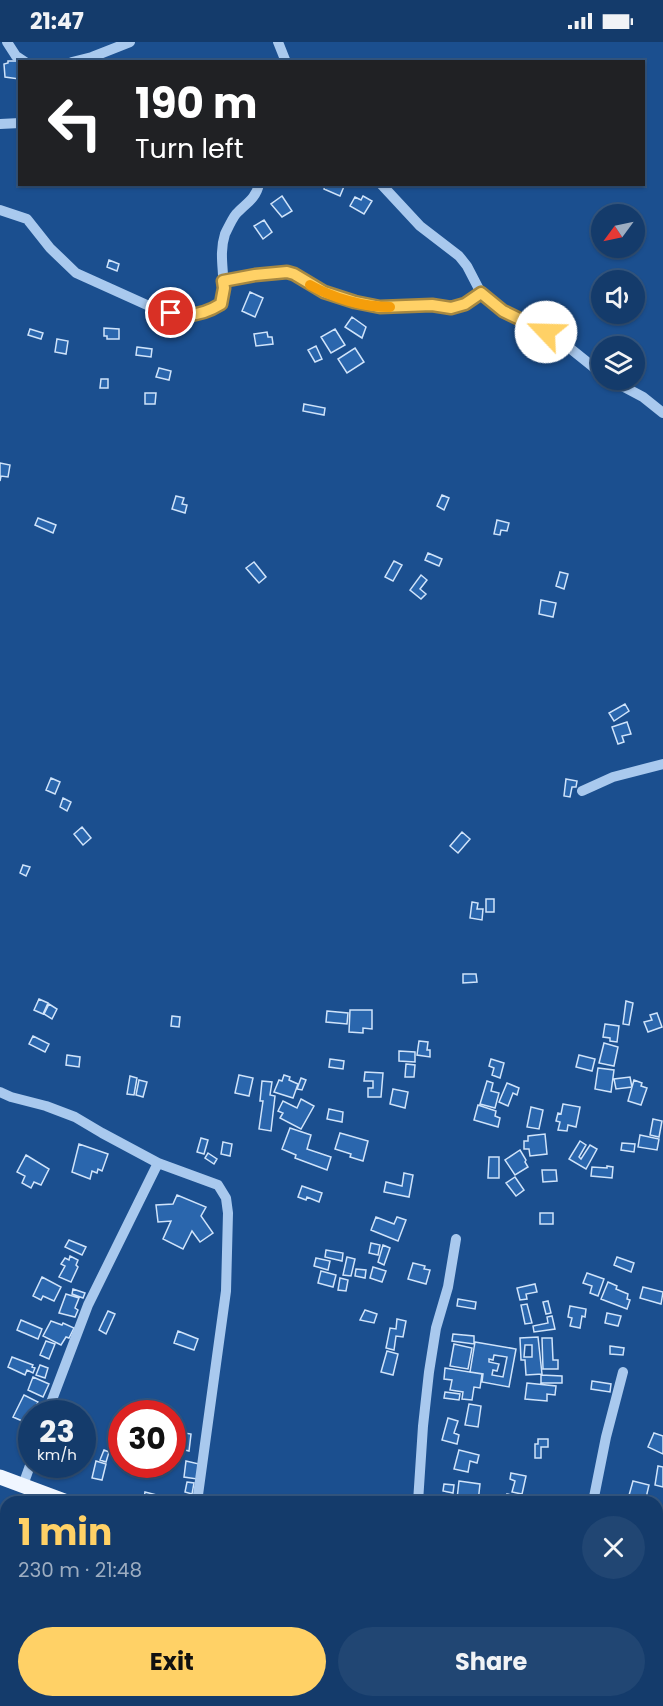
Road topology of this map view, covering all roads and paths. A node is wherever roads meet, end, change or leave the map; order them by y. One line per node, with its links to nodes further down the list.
1 (7, 42): 4 (street)
2 (130, 42): 5 (street)
3 (278, 42): 6 (street)
4 (22, 60)
5 (80, 60)
6 (285, 60)
7 (18, 123): 8 (street)
8 (0, 124)
9 (258, 186): 12 (street)
10 (383, 186): 13 (street)
11 (0, 210): 12 (street)
12 (223, 281): 13 (street)
13 (481, 293): 14 (street)
14 (591, 365)
15 (630, 390): 16 (street)
16 (663, 413)
17 (663, 764): 18 (street)
18 (582, 791)
19 (0, 1092): 20 (street)
20 (158, 1163): 23 (street); 28 (street)
21 (456, 1239): 29 (street)
22 (623, 1372): 30 (street)
23 (52, 1400)
24 (0, 1477): 26 (main road)
25 (26, 1478): 26 (street)
26 (23, 1485): 27 (main road)
27 (51, 1496)
28 (198, 1496)
29 (418, 1496)
30 (594, 1496)

